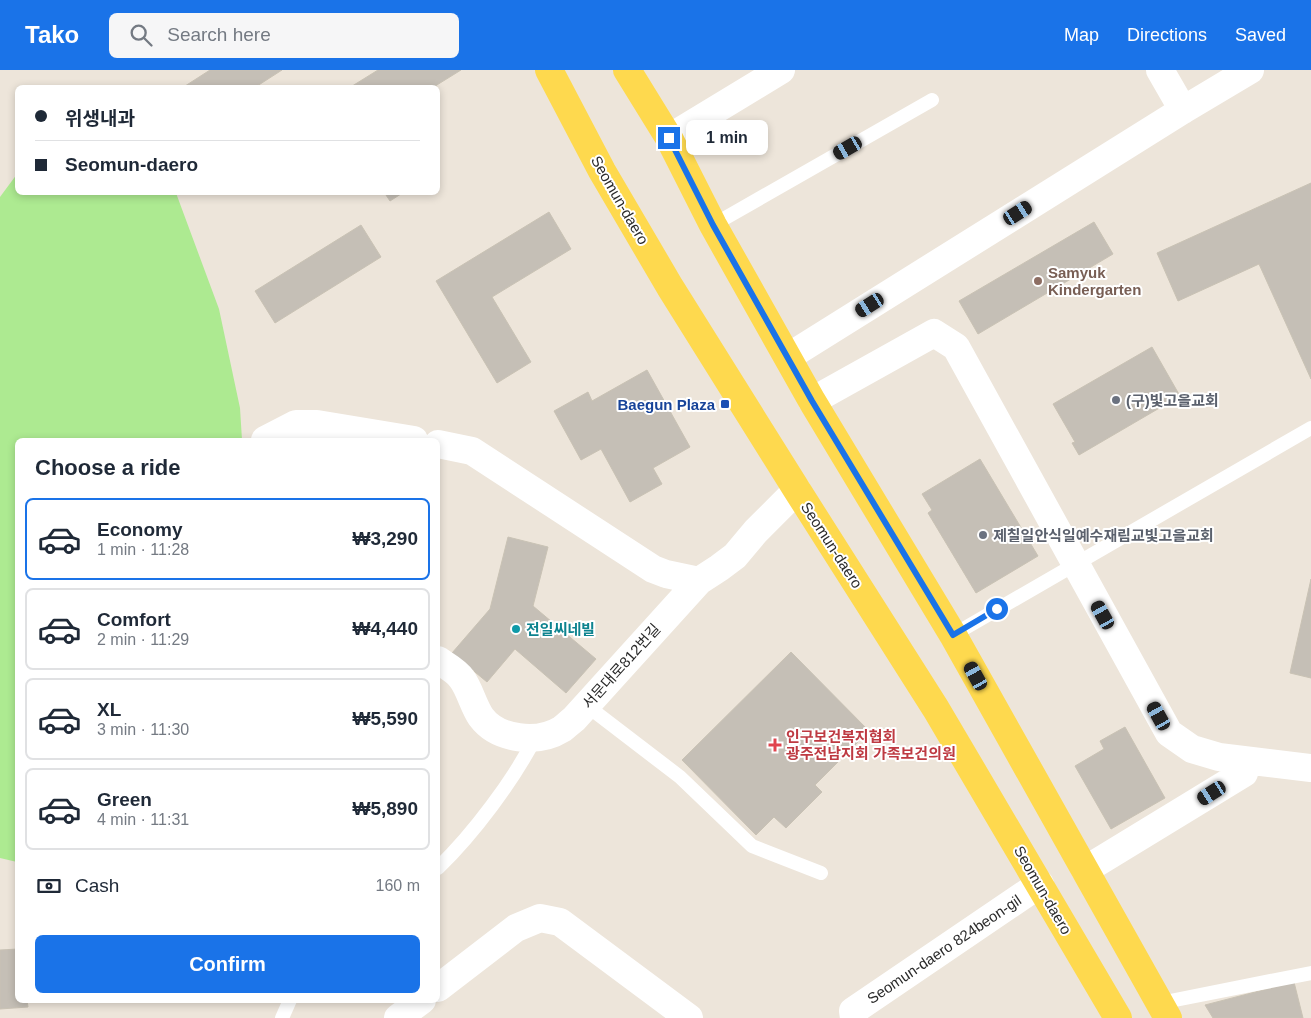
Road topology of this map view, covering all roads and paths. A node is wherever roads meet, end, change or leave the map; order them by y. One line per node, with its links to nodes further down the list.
1 (549, 70): 16 (main road, Seomun-daero)
2 (627, 70): 8 (main road)
3 (781, 70): 8 (street)
4 (1160, 70): 7 (street)
5 (1250, 70): 7 (street)
6 (932, 100): 9 (lane)
7 (1183, 110): 10 (street)
8 (669, 138): 9 (main road)
9 (713, 225): 10 (main road)
10 (788, 357): 11 (main road)
11 (812, 401): 17 (street); 19 (main road)
12 (1311, 428): 17 (lane)
13 (269, 438): 14 (street)
14 (402, 438)
15 (440, 444): 18 (street)
16 (797, 490): 18 (street, 서문대로812번길); 28 (main road, Seomun-daero)
17 (1075, 564): 19 (lane); 23 (street)
18 (698, 580): 21 (street, 서문대로812번길)
19 (953, 635): 26 (main road)
20 (440, 662): 22 (street, 서문대로812번길)
21 (586, 705): 22 (street, 서문대로812번길); 27 (lane)
22 (536, 736): 25 (lane)
23 (1247, 762): 24 (street); 26 (street)
24 (1311, 768)
25 (440, 866)
26 (1085, 870): 33 (main road)
27 (821, 873)
28 (1040, 884): 37 (street, Seomun-daero 824beon-gil); 38 (main road, Seomun-daero)
29 (1311, 972): 33 (lane)
30 (440, 986): 36 (street)
31 (289, 1003): 34 (lane)
32 (418, 1003): 35 (street)
33 (1164, 1010)
34 (282, 1018)
35 (398, 1018)
36 (689, 1018)
37 (854, 1018)
38 (1118, 1018)

